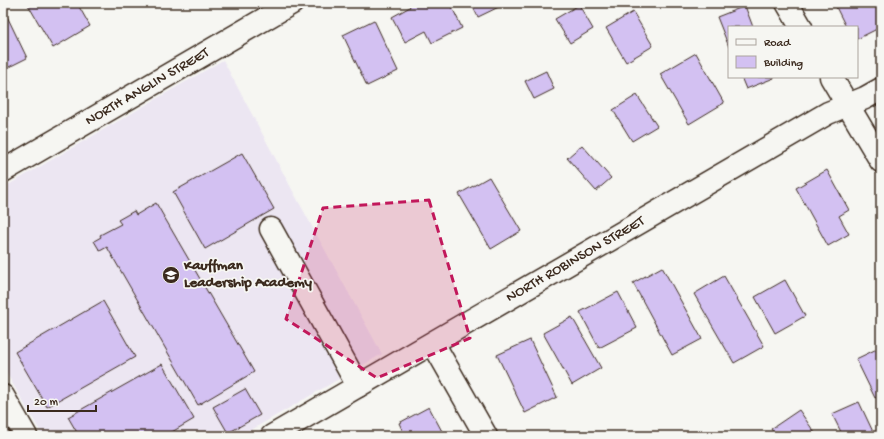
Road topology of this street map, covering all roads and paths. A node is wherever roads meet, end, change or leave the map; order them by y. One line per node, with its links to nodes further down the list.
1 (292, 3): 8 (street, NORTH ANGLIN STREET)
2 (787, 3): 3 (street)
3 (800, 26)
4 (832, 78): 6 (street)
5 (881, 89): 6 (street, NORTH ROBINSON STREET)
6 (848, 106): 7 (street); 10 (street, NORTH ROBINSON STREET)
7 (881, 161)
8 (3, 171)
9 (271, 229): 11 (street)
10 (432, 343): 11 (street, NORTH ROBINSON STREET); 15 (street)
11 (358, 386): 14 (street, NORTH ROBINSON STREET)
12 (3, 396): 13 (street)
13 (26, 436)
14 (272, 436)
15 (486, 436)

